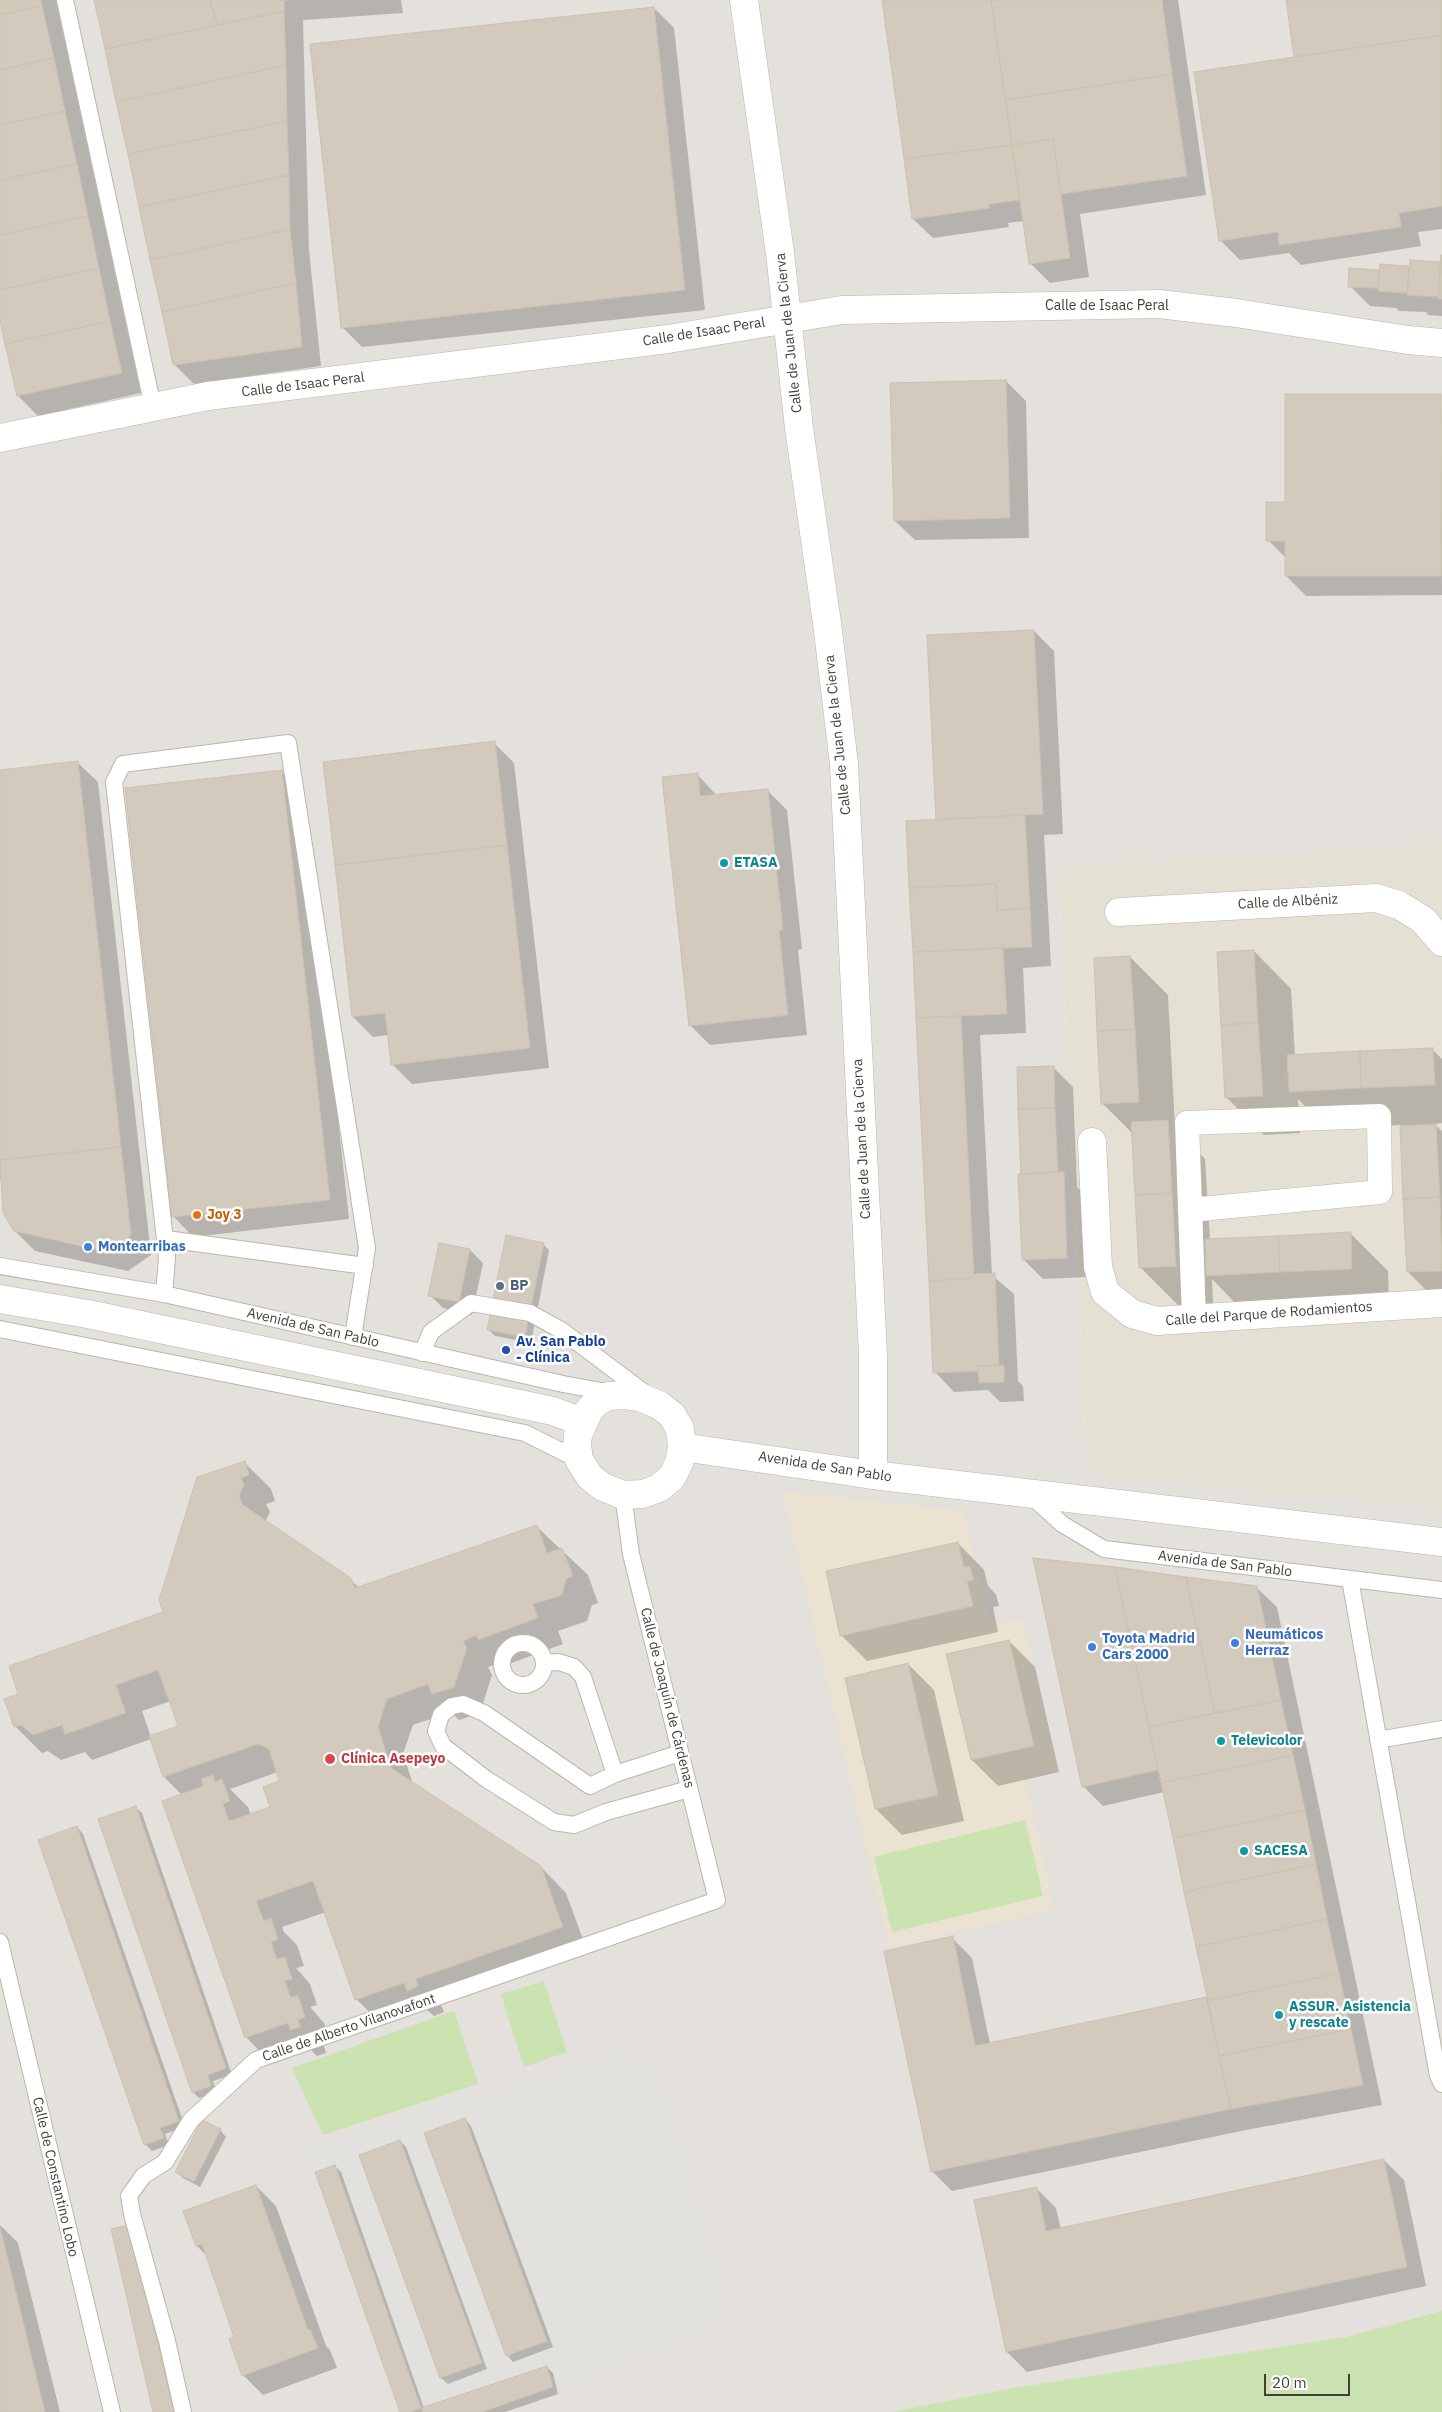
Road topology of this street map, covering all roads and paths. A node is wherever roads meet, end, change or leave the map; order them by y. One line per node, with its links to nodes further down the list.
1 (65, 0): 5 (lane)
2 (744, 0): 3 (street, Calle de Juan de la Cierva)
3 (787, 318): 4 (street, Calle de Isaac Peral); 5 (street, Calle de Isaac Peral); 26 (street, Calle de Juan de la Cierva)
4 (1442, 343)
5 (153, 408): 6 (street, Calle de Isaac Peral)
6 (0, 438)
7 (1119, 912): 8 (street, Calle de Albéniz)
8 (1442, 942)
9 (1092, 1142): 17 (street, Calle del Parque de Rodamientos)
10 (1190, 1210): 10 (street); 17 (street)
11 (166, 1239): 13 (lane); 13 (lane); 14 (lane)
12 (0, 1266): 14 (lane, Avenida de San Pablo)
13 (365, 1266): 19 (lane)
14 (164, 1294): 19 (lane, Avenida de San Pablo)
15 (0, 1299): 23 (street)
16 (1442, 1302): 17 (street, Calle del Parque de Rodamientos)
17 (1194, 1318)
18 (0, 1330): 25 (lane)
19 (353, 1337): 20 (lane, Avenida de San Pablo)
20 (422, 1353): 21 (lane, Avenida de San Pablo); 22 (lane)
21 (624, 1395): 22 (street); 23 (street)
22 (659, 1404): 24 (street)
23 (582, 1422): 25 (street)
24 (682, 1447): 26 (street, Avenida de San Pablo); 28 (street)
25 (579, 1460): 28 (street)
26 (872, 1475): 27 (street, Avenida de San Pablo)
27 (1027, 1493): 29 (street, Avenida de San Pablo); 30 (lane, Avenida de San Pablo)
28 (623, 1495): 35 (lane, Calle de Joaquín de Cárdenas)
29 (1442, 1542)
30 (1350, 1579): 31 (lane, Avenida de San Pablo); 34 (lane)
31 (1442, 1590)
32 (544, 1663): 36 (lane)
33 (1442, 1729): 34 (lane)
34 (1378, 1740): 40 (lane)
35 (680, 1753): 36 (lane); 37 (lane, Calle de Joaquín de Cárdenas)
36 (615, 1774): 37 (lane)
37 (689, 1789): 38 (lane, Calle de Joaquín de Cárdenas)
38 (718, 1900): 42 (lane, Calle de Alberto Vilanovafont)
39 (0, 1942): 41 (lane, Calle de Constantino Lobo)
40 (1442, 2084)
41 (112, 2412)
42 (183, 2412)

